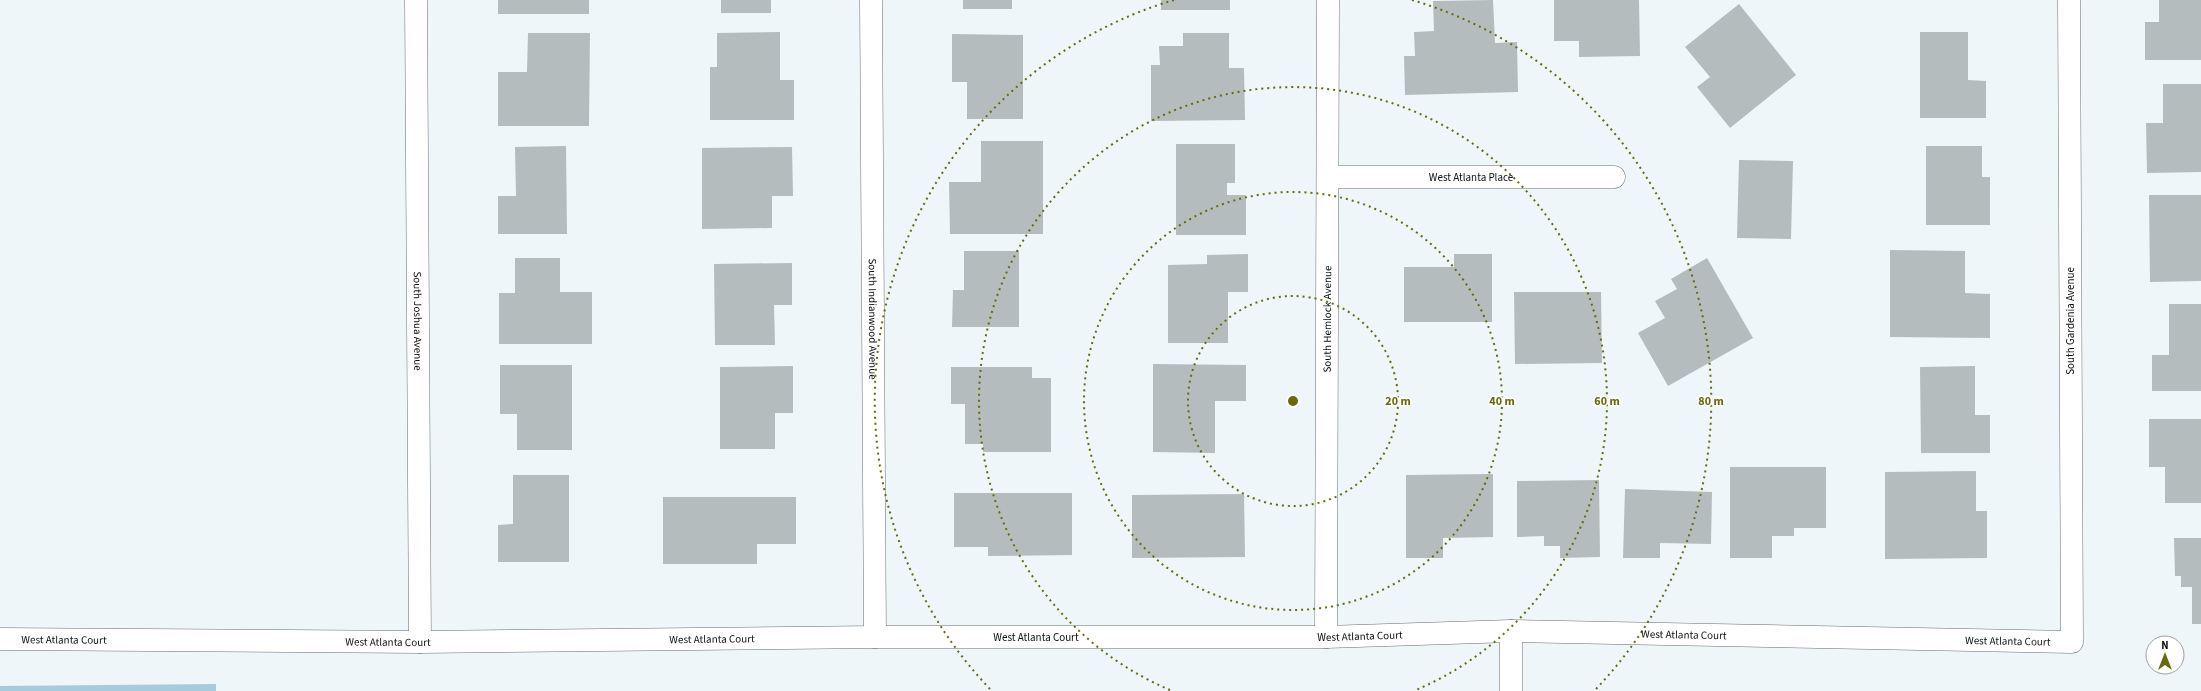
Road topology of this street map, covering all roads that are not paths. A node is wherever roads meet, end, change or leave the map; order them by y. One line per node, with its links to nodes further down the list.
1 (416, 0): 11 (street, South Joshua Avenue)
2 (871, 0): 8 (street, South Indianwood Avenue)
3 (1328, 0): 5 (street, South Hemlock Avenue)
4 (2069, 0): 12 (street, South Gardenia Avenue)
5 (1328, 177): 6 (street, West Atlanta Place); 9 (street, South Hemlock Avenue)
6 (1614, 177)
7 (1511, 632): 9 (street, West Atlanta Court); 12 (street, West Atlanta Court); 13 (street)
8 (875, 637): 9 (street, West Atlanta Court); 11 (street, West Atlanta Court)
9 (1326, 637)
10 (0, 639): 11 (street, West Atlanta Court)
11 (420, 642)
12 (2072, 642)
13 (1511, 691)

